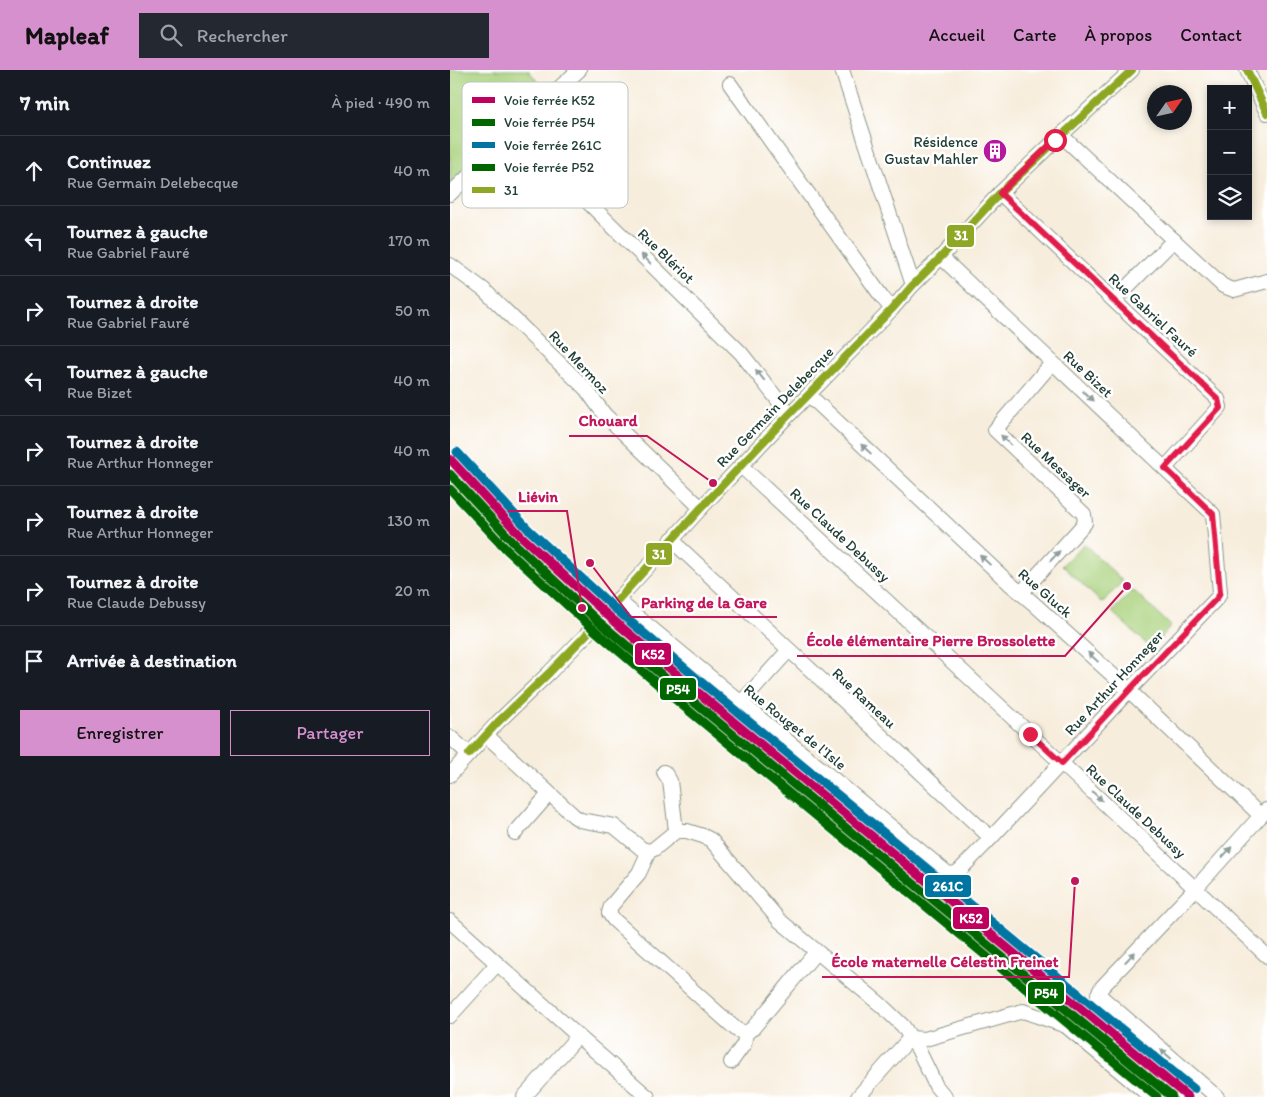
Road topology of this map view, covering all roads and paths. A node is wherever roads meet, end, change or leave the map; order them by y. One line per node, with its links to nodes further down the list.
1 (580, 70): 5 (street)
2 (842, 70): 17 (street)
3 (1132, 70): 8 (street, Rue Germain Delebecque)
4 (1247, 70): 7 (street)
5 (566, 82)
6 (730, 84): 19 (street)
7 (1267, 113)
8 (1060, 135): 10 (street, Rue Germain Delebecque); 13 (street)
9 (462, 182): 11 (street, Rue Blériot, one-way to 11)
10 (1000, 193): 14 (street, Rue Germain Delebecque); 18 (street, Rue Gabriel Fauré)
11 (450, 194)
12 (594, 208): 22 (street, Rue Blériot, one-way to 12)
13 (1174, 240): 16 (street); 18 (street)
14 (941, 257): 17 (street, Rue Germain Delebecque); 20 (street, Rue Bizet)
15 (450, 265): 25 (street, Rue Mermoz)
16 (1267, 281)
17 (913, 285): 19 (street, Rue Germain Delebecque)
18 (1114, 300): 24 (street, Rue Gabriel Fauré)
19 (892, 309): 21 (street, Rue Germain Delebecque)
20 (1052, 363): 24 (street, Rue Bizet, one-way to 24); 28 (street, Rue Messager, one-way to 20)
21 (809, 394): 22 (street, Rue Germain Delebecque); 28 (street, Rue Gluck, one-way to 21)
22 (790, 414): 23 (street, Rue Germain Delebecque)
23 (741, 466): 25 (street, Rue Germain Delebecque); 36 (street, Rue Claude Debussy)
24 (1165, 468): 26 (street, Rue Bizet)
25 (701, 508): 27 (street, Rue Germain Delebecque)
26 (1213, 514): 31 (street, Rue Arthur Honneger)
27 (672, 539): 29 (street, Rue Germain Delebecque); 30 (street, Rue Rameau)
28 (1022, 592): 31 (street, Rue Gluck, one-way to 28)
29 (617, 600): 32 (street, Rue Rouget de l'Isle); 33 (street, Rue Germain Delebecque)
30 (789, 650): 32 (street); 43 (street, Rue Rameau)
31 (1129, 691): 36 (street, Rue Arthur Honneger); 40 (street, Rue Gluck)
32 (741, 703): 45 (street, Rue Rouget de l'Isle)
33 (486, 735): 35 (street, Rue Germain Delebecque); 39 (street)
34 (450, 737): 35 (street)
35 (469, 754): 38 (street, Rue Germain Delebecque)
36 (1062, 763): 43 (street, Rue Arthur Honneger); 46 (street, Rue Claude Debussy, one-way to 46)
37 (664, 772): 41 (street)
38 (450, 775)
39 (549, 794): 42 (street); 44 (street)
40 (1264, 812): 46 (street, one-way to 40)
41 (676, 831): 44 (street); 48 (street)
42 (515, 833)
43 (991, 838): 45 (street, Rue Arthur Honneger)
44 (649, 851): 52 (street)
45 (954, 874)
46 (1195, 888): 49 (street, Rue Claude Debussy); 61 (street, one-way to 46)
47 (450, 921): 50 (street)
48 (816, 952): 52 (street); 54 (street)
49 (1267, 956)
50 (497, 964): 51 (street); 53 (street)
51 (450, 1016)
52 (746, 1033): 55 (street)
53 (578, 1036): 56 (street); 57 (street)
54 (910, 1038): 58 (street); 59 (street); 60 (street)
55 (731, 1062)
56 (524, 1097)
57 (648, 1097)
58 (858, 1097)
59 (945, 1097)
60 (1151, 1097)
61 (1217, 1097)

